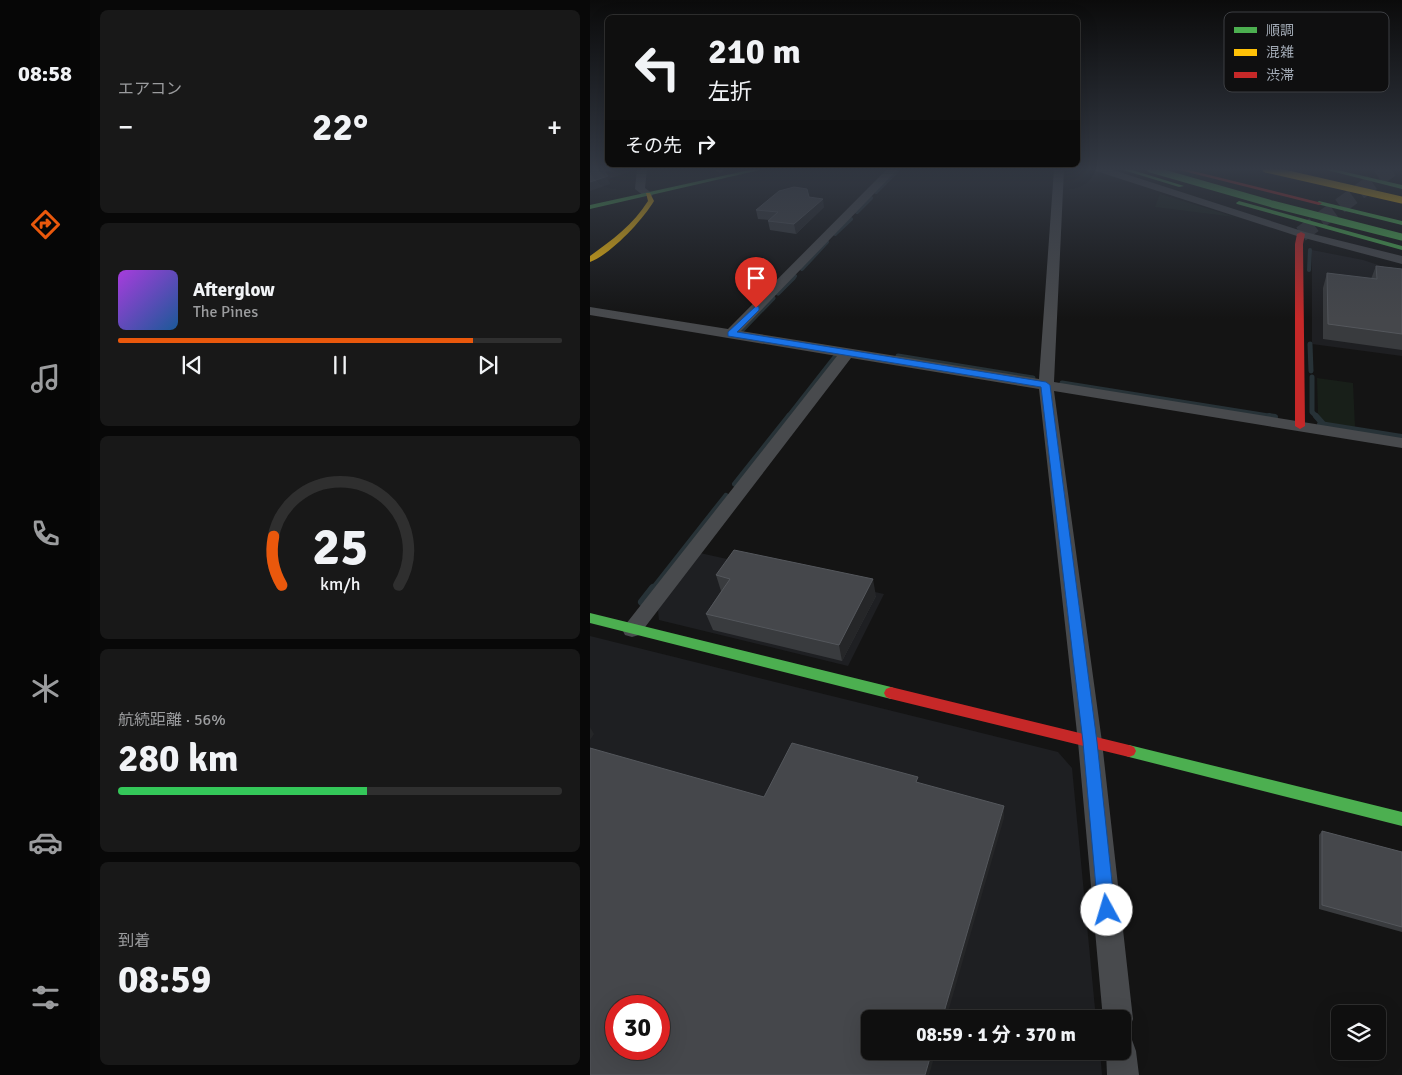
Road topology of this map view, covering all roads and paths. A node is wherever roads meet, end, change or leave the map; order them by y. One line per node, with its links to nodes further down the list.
1 (638, 219): 13 (main road)
2 (844, 219): 17 (street)
3 (1056, 219): 19 (street)
4 (1255, 219): 9 (street)
5 (1299, 219): 11 (main road)
6 (1330, 219): 10 (main road, bridge)
7 (1385, 219): 8 (main road)
8 (1402, 223)
9 (1301, 234): 12 (street); 20 (main road)
10 (1402, 238)
11 (1402, 247)
12 (1358, 249): 14 (street); 15 (street)
13 (590, 260)
14 (1402, 260)
15 (1402, 271)
16 (590, 311): 17 (street)
17 (731, 334): 18 (street)
18 (847, 353): 19 (street); 23 (street)
19 (1046, 385): 20 (street); 24 (street)
20 (1300, 426): 21 (street)
21 (1402, 443)
22 (590, 618): 23 (main road)
23 (632, 629): 24 (main road)
24 (1090, 742): 25 (main road); 26 (street)
25 (1402, 819)
26 (1117, 1010)
27 (1122, 1060): 28 (street)
28 (1123, 1075)

